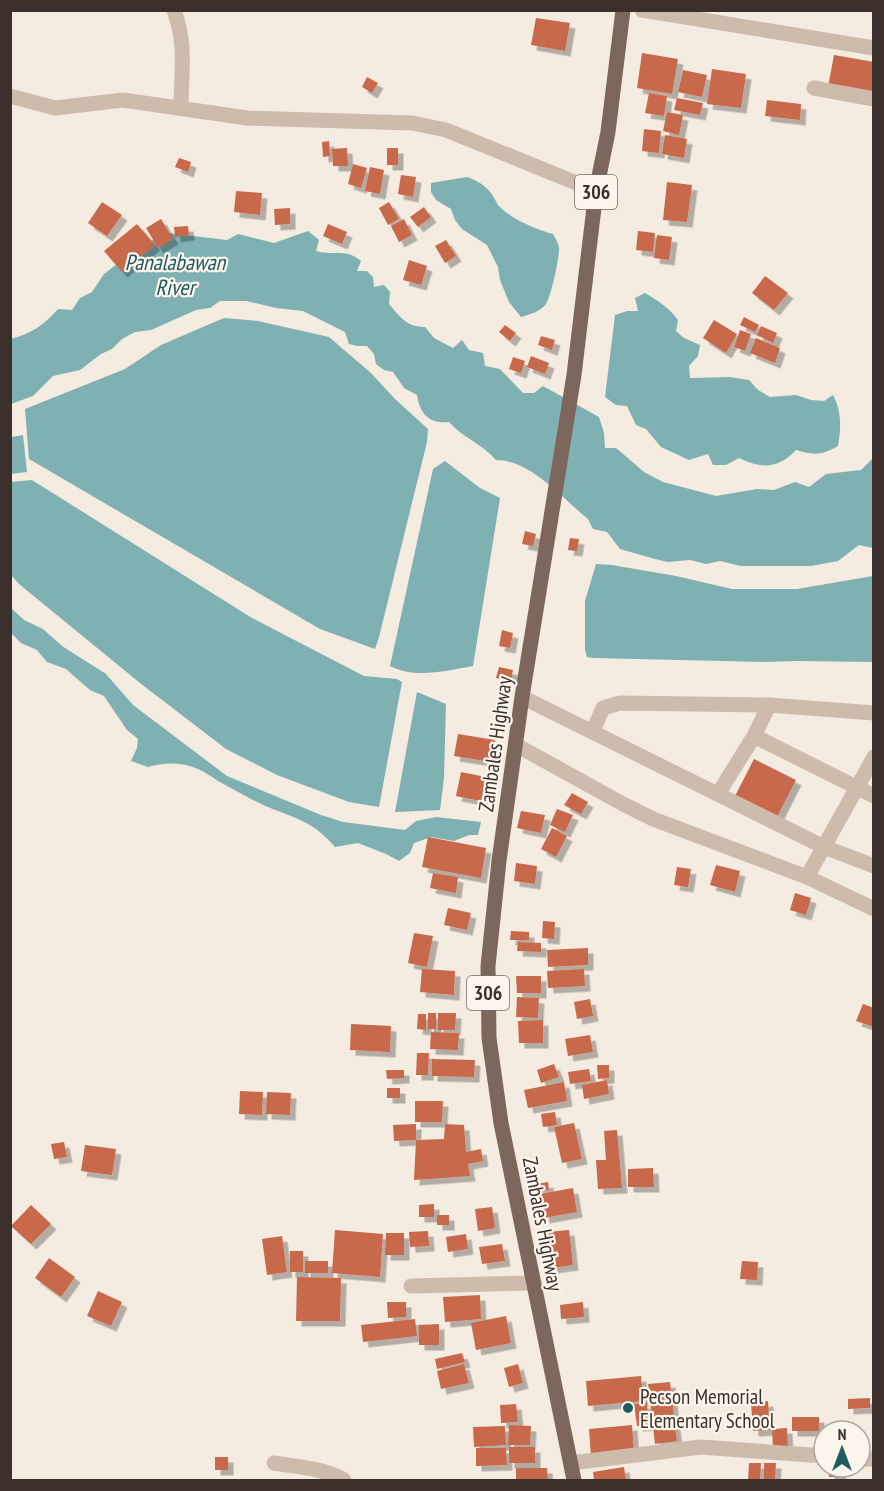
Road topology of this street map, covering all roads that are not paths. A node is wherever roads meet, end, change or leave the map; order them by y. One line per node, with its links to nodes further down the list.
1 (174, 10): 8 (street)
2 (623, 10): 9 (main road, Zambales Highway / 306)
3 (642, 10): 4 (street)
4 (873, 48)
5 (814, 88): 7 (street)
6 (10, 96): 8 (street)
7 (873, 99)
8 (181, 108): 9 (street)
9 (596, 191): 10 (main road, Zambales Highway / 306)
10 (522, 697): 13 (street); 15 (main road, Zambales Highway / 306)
11 (769, 705): 12 (street); 13 (street); 14 (street)
12 (873, 713)
13 (593, 731): 18 (street)
14 (754, 736): 17 (street); 18 (street)
15 (516, 745): 22 (street); 24 (main road, Zambales Highway / 306)
16 (873, 757): 17 (street)
17 (857, 787): 19 (street); 20 (street)
18 (718, 794): 20 (street)
19 (873, 795)
20 (824, 847): 21 (street); 22 (street)
21 (873, 866)
22 (807, 877): 23 (street)
23 (873, 909)
24 (533, 1283): 25 (street); 28 (main road, Zambales Highway / 306)
25 (411, 1286)
26 (812, 1455): 28 (street)
27 (274, 1463): 29 (street)
28 (571, 1463): 30 (main road, Zambales Highway / 306)
29 (344, 1480)
30 (574, 1480)

